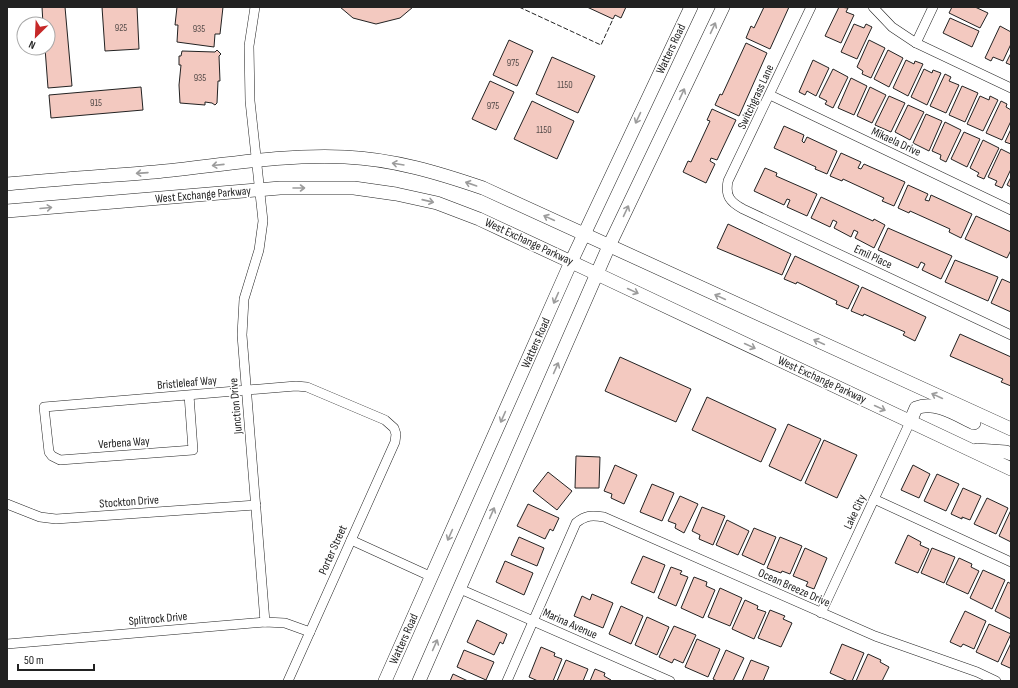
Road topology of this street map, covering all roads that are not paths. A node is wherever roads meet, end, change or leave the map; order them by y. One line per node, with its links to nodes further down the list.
1 (255, 7): 10 (street, Junction Drive)
2 (691, 7): 16 (main road, Watters Road, one-way to 16)
3 (723, 7): 17 (main road, one-way to 3)
4 (811, 7): 9 (street, Switchgrass Lane)
5 (873, 7): 7 (street)
6 (933, 7): 7 (street)
7 (916, 43): 8 (street)
8 (1011, 88)
9 (770, 96): 13 (street, Switchgrass Lane); 14 (street, Mikaela Drive)
10 (257, 160): 11 (main road, one-way to 11); 12 (street, Junction Drive); 16 (main road, one-way to 10)
11 (7, 184)
12 (260, 190): 15 (main road, West Exchange Parkway, one-way to 12); 18 (main road, West Exchange Parkway, one-way to 18); 21 (street, Junction Drive)
13 (728, 198): 20 (street, Emil Place)
14 (1011, 210)
15 (7, 211)
16 (584, 234): 17 (main road); 18 (main road, Watters Road)
17 (610, 246): 19 (main road); 26 (main road, one-way to 17)
18 (571, 262): 19 (main road, West Exchange Parkway); 36 (main road, Watters Road, one-way to 36)
19 (597, 274): 24 (main road, West Exchange Parkway, one-way to 24); 37 (main road, one-way to 19)
20 (1011, 335)
21 (246, 390): 22 (street, Bristleleaf Way); 25 (street, Bristleleaf Way); 33 (street, Junction Drive)
22 (189, 395): 23 (street, Bristleleaf Way); 23 (street, Verbena Way)
23 (44, 407)
24 (910, 422): 27 (main road); 28 (main road, West Exchange Parkway); 31 (street, Lake City)
25 (394, 428): 34 (street, Porter Street)
26 (1011, 429)
27 (1011, 438)
28 (967, 449): 29 (main road); 30 (main road, West Exchange Parkway)
29 (1011, 454)
30 (1011, 469)
31 (874, 499): 35 (street); 38 (street, Lake City)
32 (7, 504): 33 (street, Stockton Drive)
33 (256, 505): 40 (street, Junction Drive)
34 (351, 540): 36 (street); 41 (street, Porter Street)
35 (1011, 562)
36 (432, 577): 44 (main road, Watters Road)
37 (460, 589): 39 (street, Marina Avenue); 45 (main road, one-way to 37)
38 (821, 613): 39 (street, Ocean Breeze Drive); 48 (street, Ocean Breeze Drive)
39 (533, 621): 46 (street); 47 (street, Marina Avenue)
40 (265, 622): 41 (street, Splitrock Drive); 42 (street, Splitrock Drive)
41 (310, 632): 43 (street, Porter Street)
42 (7, 644)
43 (288, 681)
44 (385, 681)
45 (419, 681)
46 (508, 681)
47 (670, 681)
48 (996, 681)

